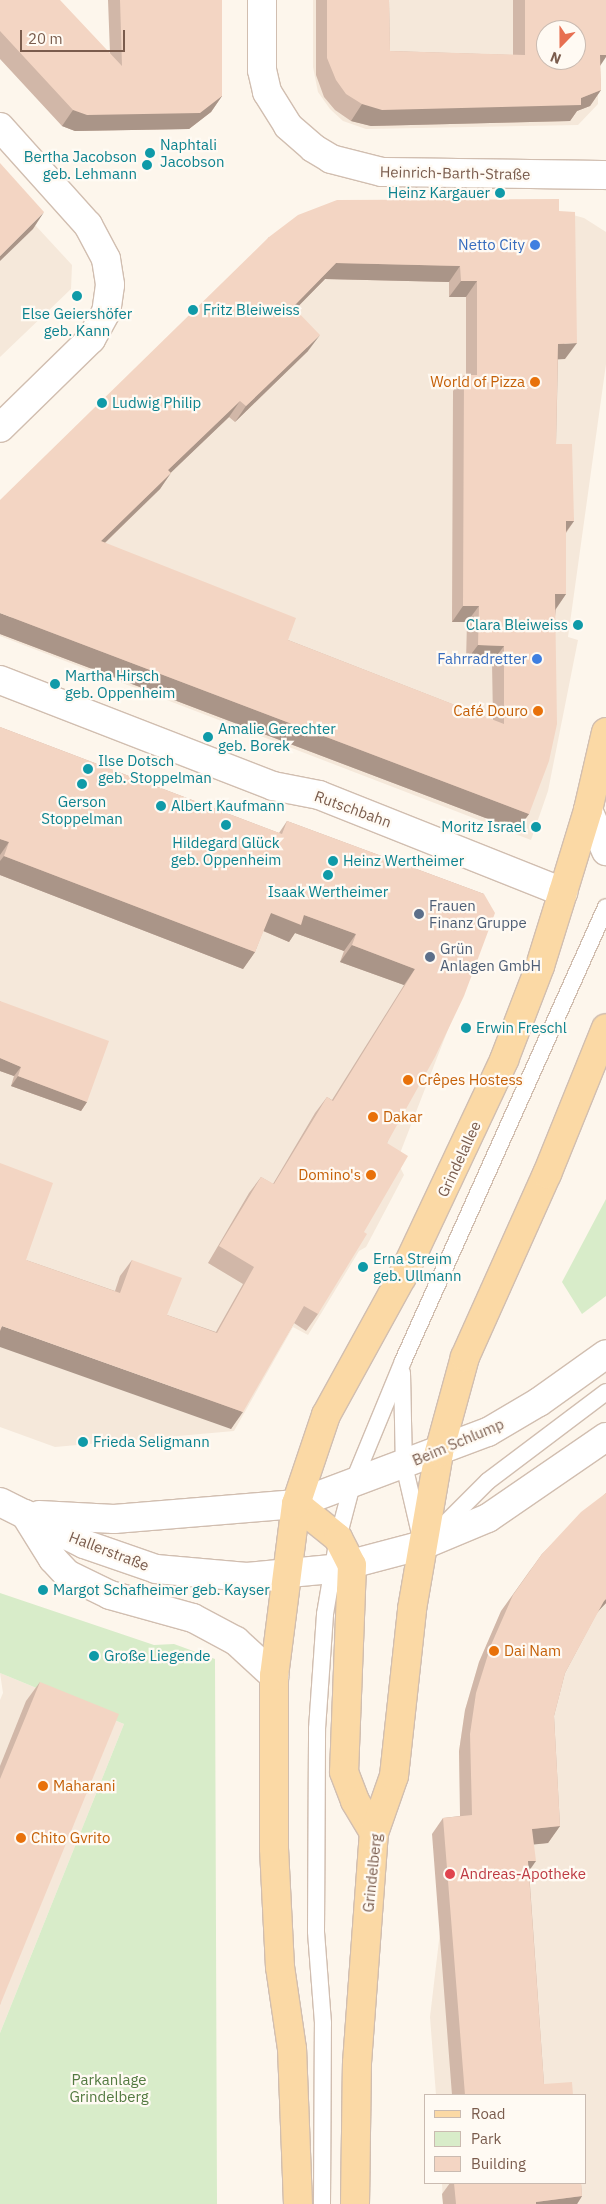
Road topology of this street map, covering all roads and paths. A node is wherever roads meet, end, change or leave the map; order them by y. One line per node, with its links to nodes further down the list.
1 (262, 0): 3 (main road, Heinrich-Barth-Straße)
2 (0, 127): 4 (main road)
3 (606, 175)
4 (0, 428)
5 (0, 680): 9 (main road, Rutschbahn)
6 (606, 732): 7 (main road, Grindelallee)
7 (588, 810): 8 (main road); 9 (main road, Grindelallee)
8 (606, 851)
9 (563, 892): 20 (main road, Grindelallee)
10 (606, 907): 13 (lane)
11 (606, 1028): 16 (main road)
12 (606, 1354): 16 (main road, Beim Schlump)
13 (403, 1361): 17 (lane); 18 (lane)
14 (606, 1392): 23 (lane)
15 (606, 1437): 23 (main road)
16 (439, 1452): 17 (main road, Beim Schlump); 23 (main road)
17 (404, 1465): 18 (main road, Beim Schlump); 23 (lane)
18 (352, 1485): 20 (main road, Beim Schlump); 22 (lane)
19 (0, 1502): 21 (main road, Hallerstraße)
20 (296, 1504): 21 (main road, Hallerstraße); 22 (main road); 25 (main road, Grindelallee)
21 (25, 1514): 25 (main road, Hallerstraße); 26 (main road)
22 (338, 1538): 24 (main road)
23 (424, 1545): 24 (main road); 27 (main road, Grindelberg)
24 (342, 1567): 25 (main road); 27 (main road); 29 (lane)
25 (288, 1574): 26 (main road)
26 (274, 1676): 28 (main road)
27 (374, 1833): 30 (main road, Grindelberg)
28 (298, 2204)
29 (322, 2204)
30 (355, 2204)

